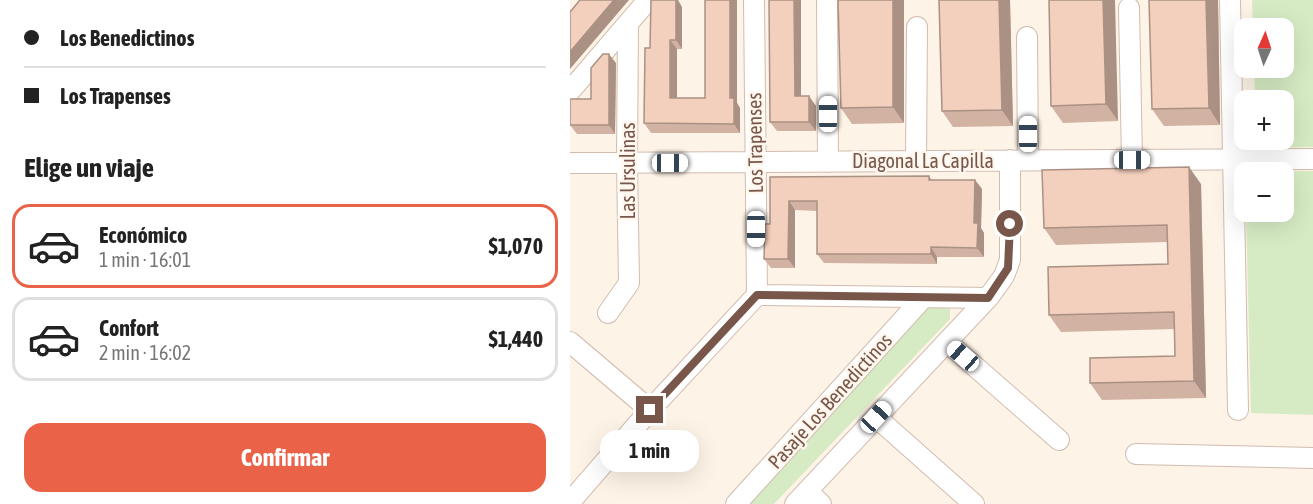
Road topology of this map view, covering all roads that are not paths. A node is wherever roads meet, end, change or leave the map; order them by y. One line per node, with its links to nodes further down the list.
1 (648, 0): 6 (street)
2 (754, 0): 15 (street, Los Trapenses)
3 (827, 0): 16 (street)
4 (1230, 0): 10 (street)
5 (1129, 8): 13 (street)
6 (628, 23): 9 (street); 18 (street, Las Ursulinas)
7 (917, 27): 14 (street)
8 (1027, 37): 12 (street)
9 (570, 91)
10 (1232, 159): 11 (street, Diagonal La Capilla); 13 (street, Diagonal La Capilla); 26 (street)
11 (1313, 159)
12 (1019, 160): 13 (street, Diagonal La Capilla); 14 (street, Diagonal La Capilla); 21 (street)
13 (1132, 160)
14 (916, 161): 16 (street, Diagonal La Capilla)
15 (756, 162): 16 (street, Diagonal La Capilla); 18 (street, Diagonal La Capilla); 19 (street, Los Trapenses)
16 (828, 162)
17 (570, 163): 18 (street, Diagonal La Capilla)
18 (627, 163): 22 (street, Las Ursulinas)
19 (757, 295): 20 (street); 25 (street)
20 (923, 298): 21 (street); 33 (street, Pasaje Los Benedictinos)
21 (988, 298): 24 (street)
22 (608, 313)
23 (570, 342): 25 (street)
24 (947, 342): 27 (street); 28 (street)
25 (650, 410): 32 (street)
26 (1238, 410)
27 (876, 417): 31 (street); 34 (street)
28 (1059, 440)
29 (1136, 454): 30 (street)
30 (1313, 458)
31 (808, 500)
32 (570, 502)
33 (736, 504)
34 (974, 504)

